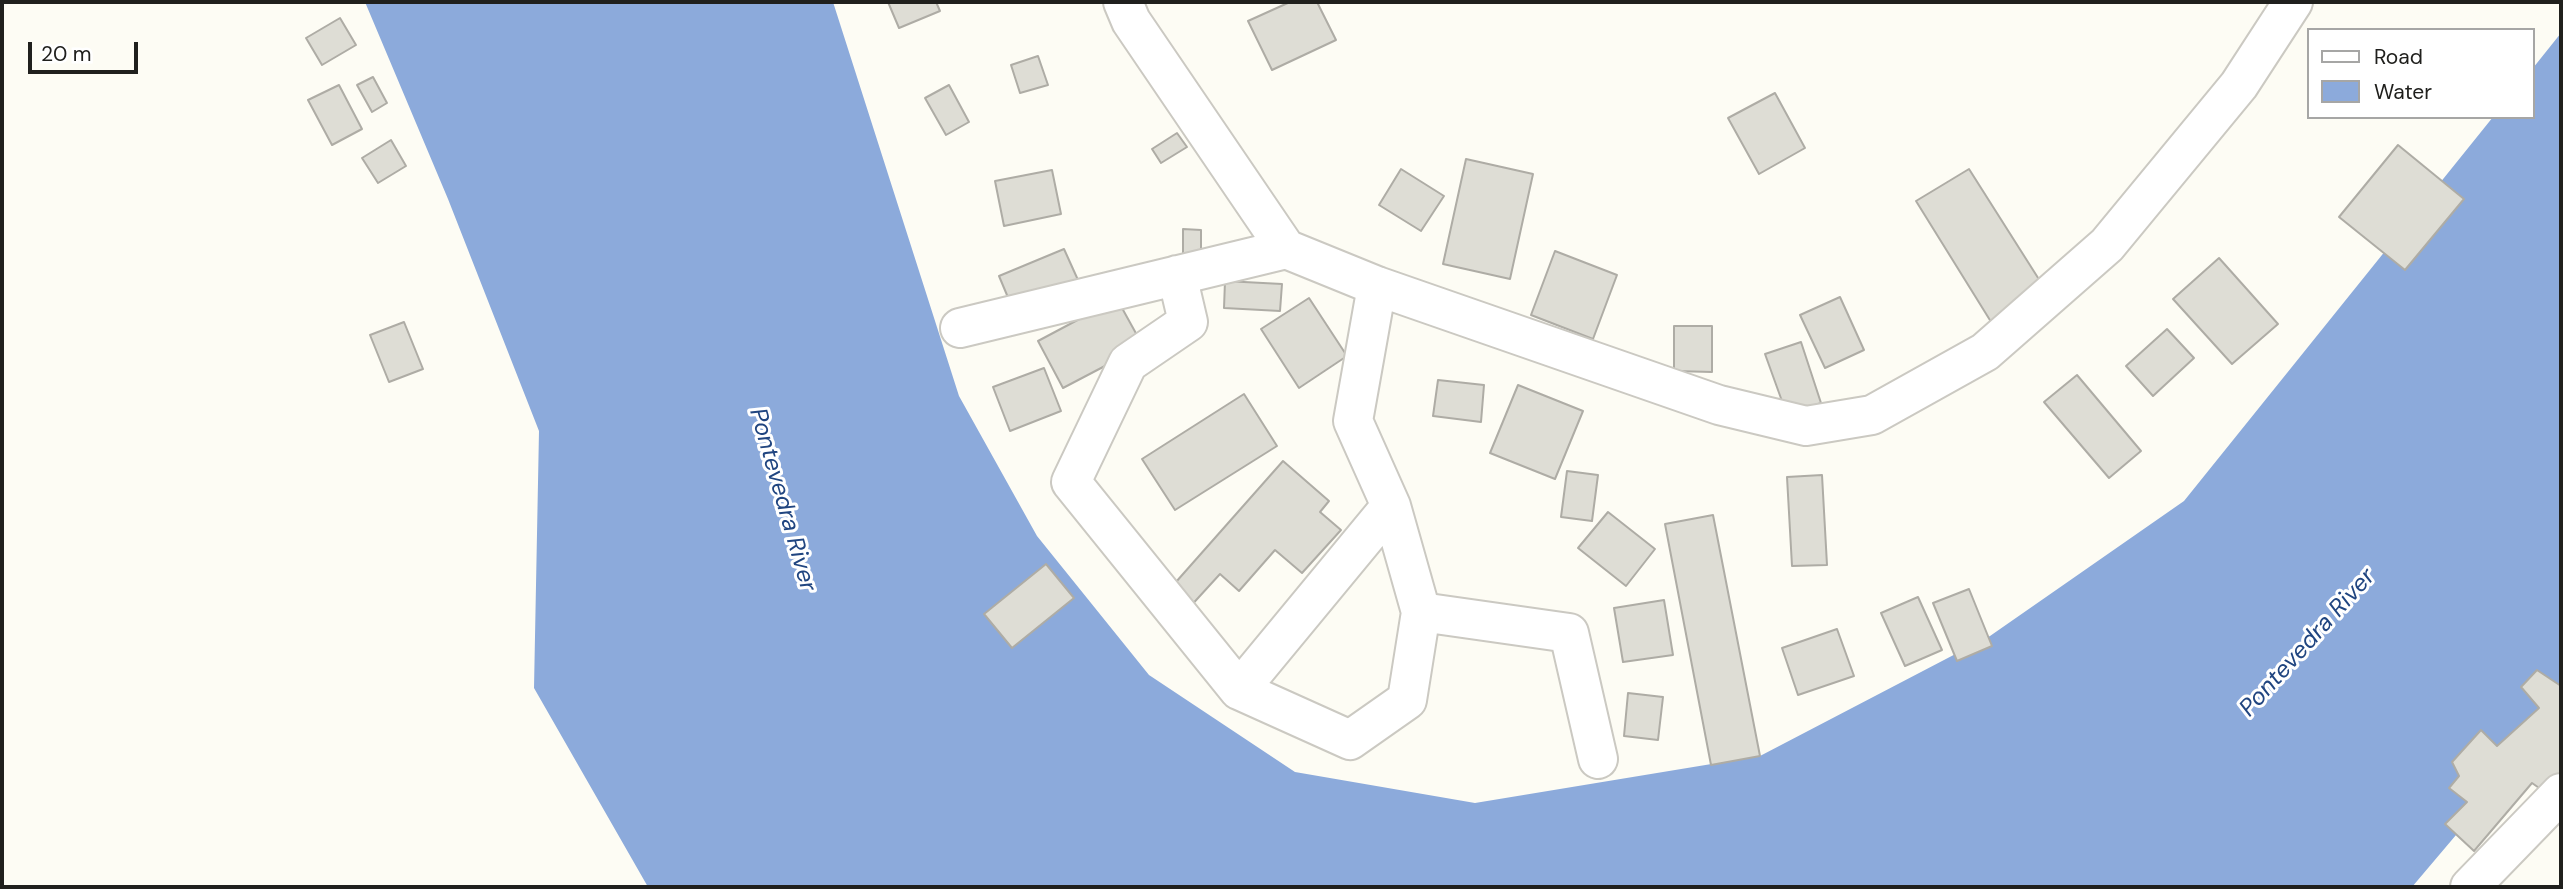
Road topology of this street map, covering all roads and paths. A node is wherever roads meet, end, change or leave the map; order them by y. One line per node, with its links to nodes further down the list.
1 (1123, 2): 3 (street)
2 (2293, 2): 5 (street)
3 (1286, 249): 4 (street); 5 (street)
4 (1177, 275): 6 (street); 9 (street)
5 (1377, 286): 7 (street)
6 (960, 328)
7 (1391, 506): 8 (street); 9 (street)
8 (1421, 612): 9 (street); 10 (street)
9 (1239, 690)
10 (1598, 759)
11 (2561, 793): 12 (street)
12 (2472, 887)

